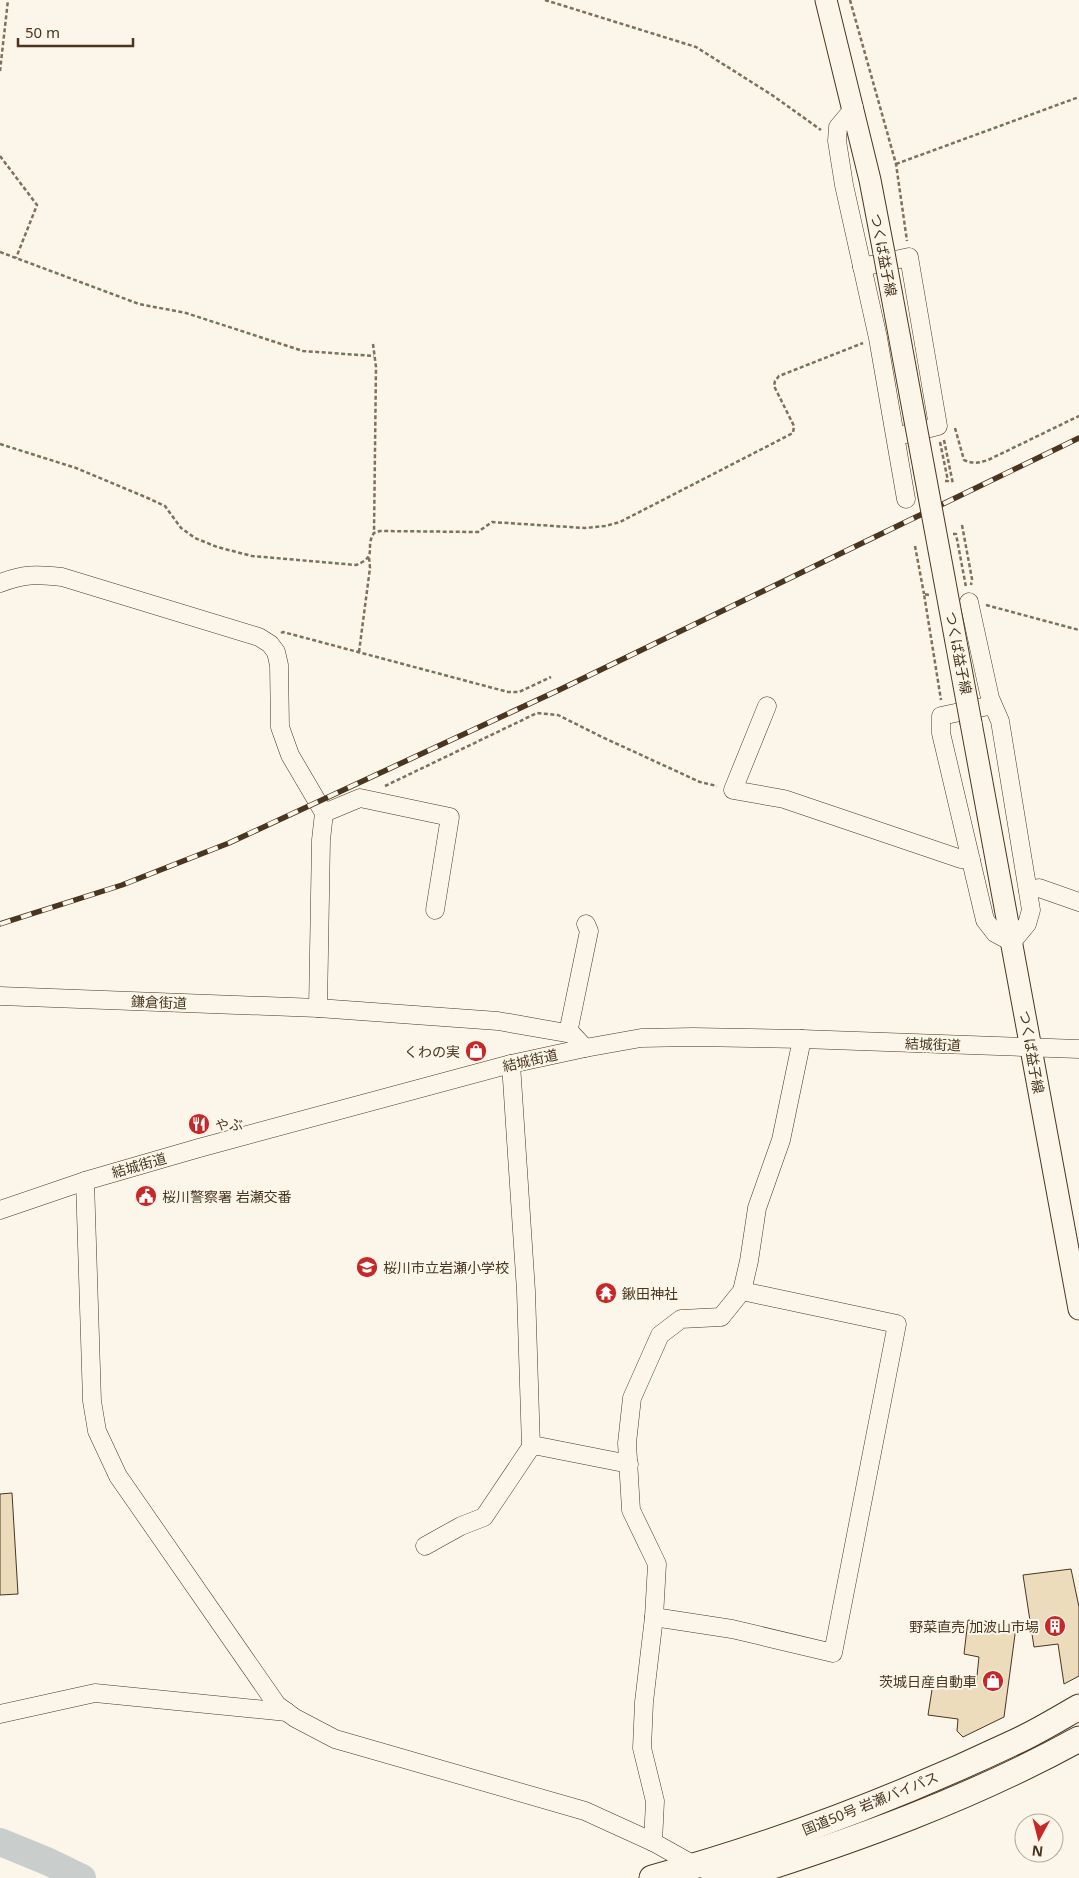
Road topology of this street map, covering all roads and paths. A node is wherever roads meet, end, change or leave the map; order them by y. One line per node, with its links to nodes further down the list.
1 (8, 0): 5 (path)
2 (545, 0): 8 (path)
3 (826, 0): 7 (main road, つくば益子線)
4 (850, 0): 10 (path)
5 (0, 71)
6 (1079, 97): 10 (path)
7 (854, 108): 8 (street); 48 (main road, つくば益子線, bridge)
8 (837, 141): 14 (street)
9 (0, 156): 13 (path)
10 (896, 164): 12 (path)
11 (0, 252): 13 (path)
12 (909, 257): 14 (street); 15 (street)
13 (15, 259): 18 (path)
14 (862, 267): 16 (street)
15 (920, 327): 16 (street); 20 (street)
16 (878, 338): 21 (street); 27 (path)
17 (373, 344): 18 (path)
18 (374, 356): 27 (path)
19 (1079, 416): 20 (path)
20 (943, 428): 21 (street); 23 (path); 24 (path)
21 (895, 437): 25 (street)
22 (0, 444): 30 (path)
23 (944, 482)
24 (953, 484)
25 (906, 499)
26 (962, 525): 34 (path)
27 (374, 533): 30 (path)
28 (952, 534): 31 (path)
29 (915, 546): 33 (path)
30 (369, 557): 36 (path)
31 (964, 577)
32 (0, 583): 35 (street)
33 (924, 594)
34 (969, 602): 38 (street)
35 (270, 644): 36 (path); 42 (street)
36 (359, 652): 37 (path)
37 (551, 676)
38 (993, 705): 43 (street); 44 (street)
39 (767, 706): 40 (street)
40 (733, 790): 41 (path); 43 (street)
41 (360, 798): 42 (street); 46 (street)
42 (324, 813): 50 (street)
43 (971, 860): 48 (street)
44 (1028, 890): 45 (street); 48 (street)
45 (1079, 902)
46 (435, 910)
47 (586, 924): 51 (street)
48 (1012, 942): 53 (main road, つくば益子線)
49 (0, 996): 50 (street, 鎌倉街道)
50 (318, 1008): 51 (street, 鎌倉街道)
51 (568, 1033): 54 (street)
52 (802, 1040): 53 (street, 結城街道); 54 (street, 結城街道); 59 (street)
53 (1031, 1047): 55 (street, 結城街道); 60 (main road, つくば益子線)
54 (585, 1048): 56 (street, 結城街道)
55 (1079, 1049)
56 (511, 1064): 57 (street, 結城街道); 61 (street)
57 (85, 1181): 58 (street, 結城街道); 66 (street)
58 (0, 1210)
59 (742, 1291): 62 (street); 64 (street)
60 (1079, 1309)
61 (530, 1447): 62 (street); 63 (street)
62 (628, 1464): 64 (street)
63 (424, 1546)
64 (654, 1617): 69 (street)
65 (1079, 1707): 70 (highway, 国道50号 岩瀬バイパス)
66 (287, 1712): 67 (street); 69 (street)
67 (0, 1714)
68 (1079, 1739): 73 (highway, 国道50号 岩瀬バイパス)
69 (653, 1842): 70 (street)
70 (696, 1866): 71 (highway, 国道50号 岩瀬バイパス); 72 (street)
71 (652, 1878)
72 (727, 1878)
73 (735, 1878)

